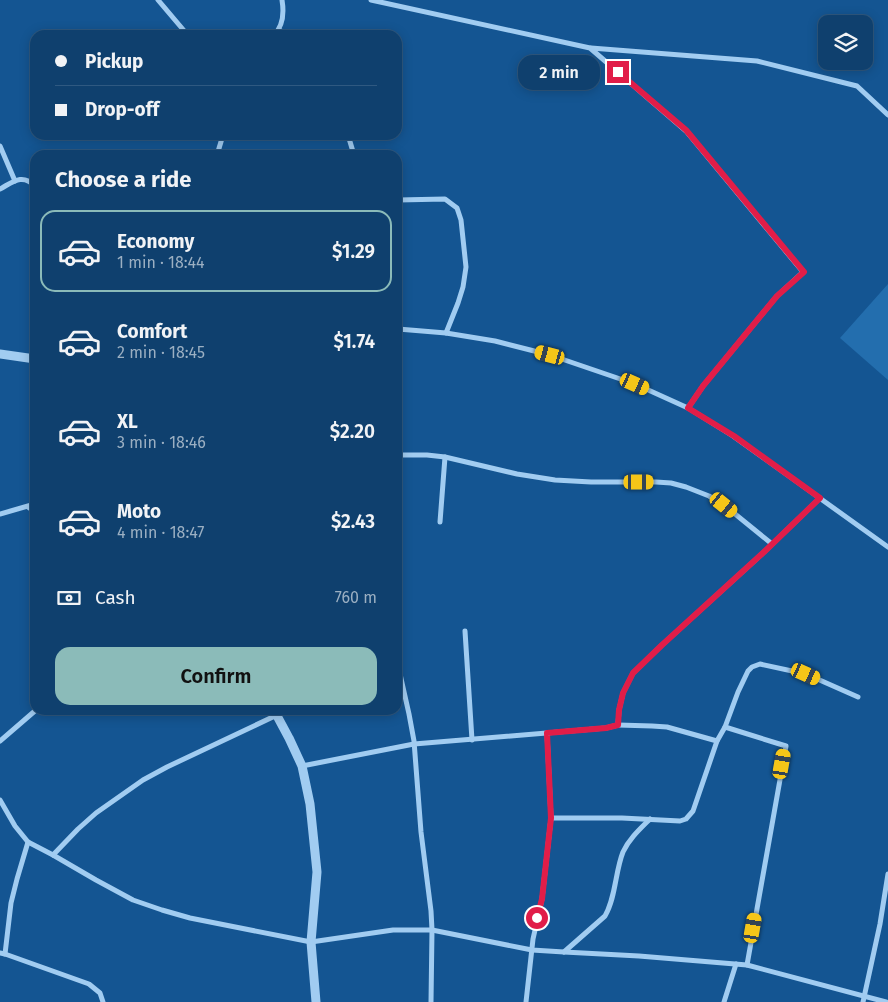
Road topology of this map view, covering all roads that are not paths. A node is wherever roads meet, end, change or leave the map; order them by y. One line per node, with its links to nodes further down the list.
1 (158, 0): 4 (street)
2 (282, 0): 5 (street)
3 (371, 0): 6 (street)
4 (183, 30)
5 (279, 30)
6 (590, 48): 7 (street); 17 (street)
7 (888, 115)
8 (0, 146): 9 (street)
9 (15, 181): 10 (street); 11 (street)
10 (30, 182)
11 (0, 189)
12 (402, 200): 14 (street)
13 (402, 329): 14 (street)
14 (446, 332): 17 (street)
15 (0, 354): 16 (street)
16 (30, 358)
17 (688, 408): 20 (street)
18 (402, 455): 19 (street)
19 (445, 457): 23 (street); 24 (street)
20 (820, 498): 24 (street); 25 (street)
21 (28, 507): 22 (street)
22 (0, 514)
23 (440, 522)
24 (772, 544): 32 (street)
25 (888, 547)
26 (465, 631): 35 (street)
27 (402, 683): 38 (street)
28 (858, 698): 33 (street)
29 (30, 715): 36 (street)
30 (271, 715): 44 (street)
31 (276, 715): 39 (street)
32 (618, 725): 34 (street); 37 (street)
33 (725, 727): 37 (street); 53 (street)
34 (547, 733): 35 (street); 41 (street)
35 (472, 740): 38 (street)
36 (0, 741)
37 (718, 741): 42 (street)
38 (414, 744): 39 (street); 47 (street)
39 (302, 766): 48 (street)
40 (0, 800): 43 (street)
41 (551, 818): 42 (street); 49 (street)
42 (650, 819): 50 (street)
43 (28, 842): 44 (street); 51 (street)
44 (53, 855): 48 (street)
45 (888, 874): 46 (street)
46 (887, 885): 54 (street)
47 (432, 930): 48 (street); 49 (street); 57 (street)
48 (311, 942): 56 (street)
49 (532, 950): 50 (street); 58 (street)
50 (564, 952): 52 (street)
51 (3, 954): 55 (street)
52 (736, 964): 53 (street); 59 (street)
53 (747, 965): 54 (street)
54 (863, 999): 60 (street)
55 (103, 1002)
56 (316, 1002)
57 (431, 1002)
58 (526, 1002)
59 (724, 1002)
60 (886, 1002)

